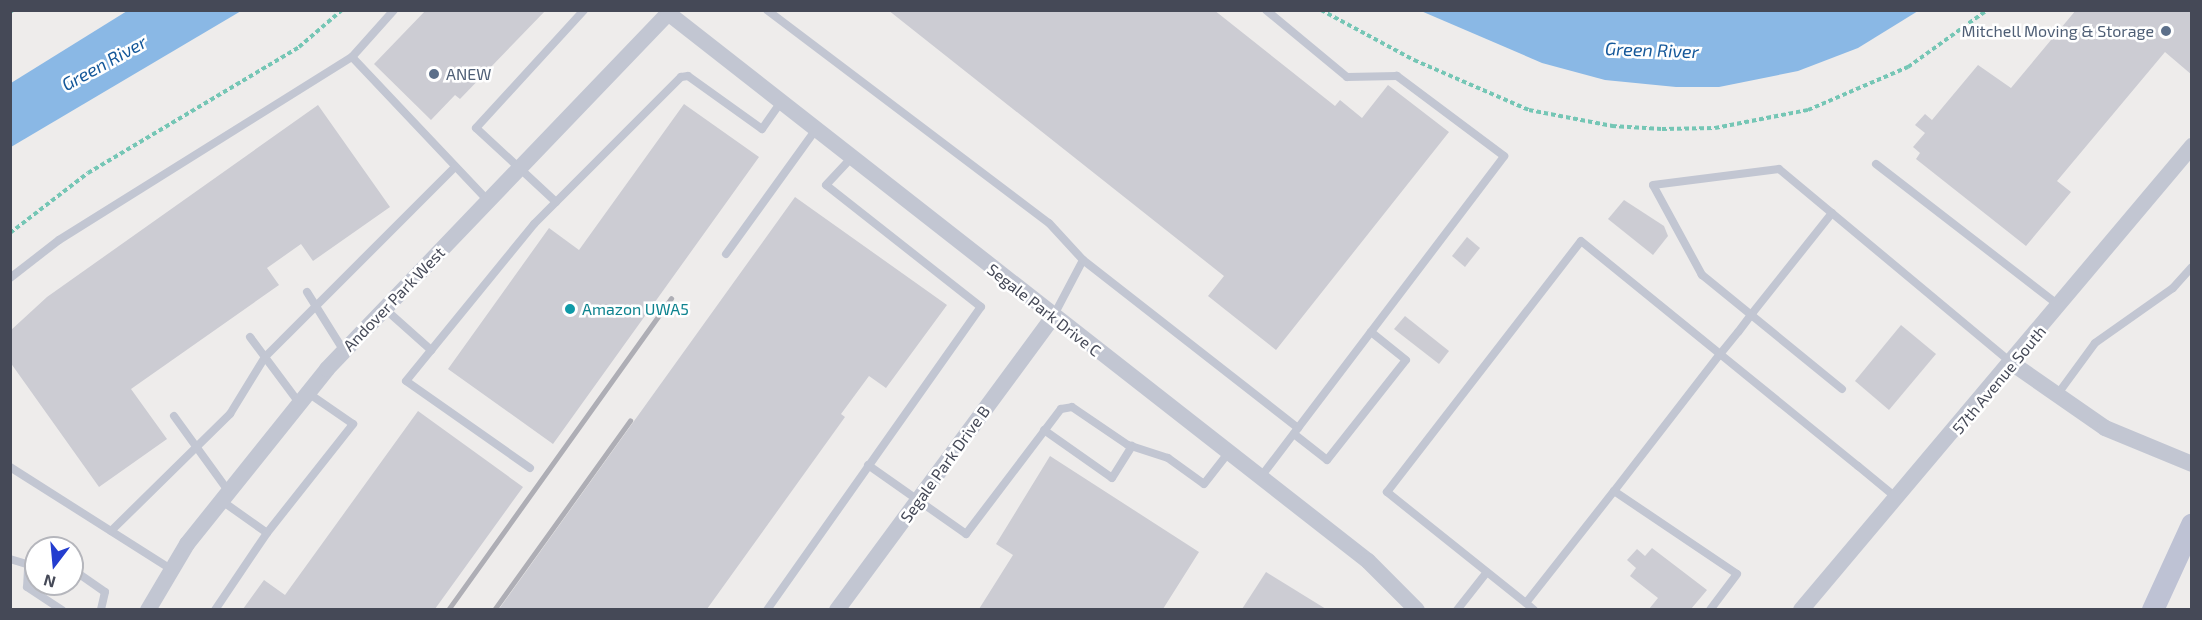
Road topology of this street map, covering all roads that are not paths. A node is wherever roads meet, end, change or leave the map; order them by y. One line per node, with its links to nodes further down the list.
1 (394, 10): 6 (lane)
2 (584, 10): 13 (lane)
3 (767, 10): 18 (lane)
4 (1266, 10): 27 (lane)
5 (668, 12): 7 (street, Segale Park Drive C); 13 (street, Andover Park West)
6 (352, 57): 12 (lane); 20 (lane)
7 (781, 102): 8 (street, Segale Park Drive C); 15 (lane)
8 (816, 129): 10 (street, Segale Park Drive C); 17 (lane)
9 (2192, 147): 23 (street, 57th Avenue South)
10 (851, 158): 26 (street, Segale Park Drive C); 44 (lane)
11 (1876, 164): 23 (lane)
12 (455, 167): 14 (lane); 22 (lane)
13 (520, 168): 14 (street, Andover Park West); 15 (lane)
14 (488, 201): 24 (street, Andover Park West)
15 (556, 202): 29 (lane)
16 (1832, 213): 25 (lane); 25 (lane); 33 (lane)
17 (726, 254)
18 (1083, 260): 26 (lane); 39 (lane)
19 (2192, 267): 35 (lane)
20 (10, 278)
21 (307, 292): 22 (lane)
22 (315, 305): 30 (lane); 32 (lane)
23 (2061, 306): 33 (street, 57th Avenue South)
24 (385, 309): 29 (lane); 30 (street, Andover Park West)
25 (1751, 315): 31 (lane); 34 (lane)
26 (1052, 318): 42 (street, Segale Park Drive C); 50 (street, Segale Park Drive B)
27 (1371, 332): 39 (lane); 39 (lane)
28 (250, 337): 32 (lane)
29 (431, 350): 46 (lane)
30 (344, 351): 36 (street, Andover Park West)
31 (1720, 354): 48 (lane); 51 (lane); 58 (lane)
32 (265, 357): 36 (lane); 41 (lane)
33 (2013, 364): 35 (street); 51 (street, 57th Avenue South)
34 (1842, 389)
35 (2056, 396): 43 (street)
36 (304, 398): 49 (street, Andover Park West); 54 (lane)
37 (174, 416): 41 (lane)
38 (1044, 430): 40 (lane); 40 (lane); 50 (lane)
39 (1296, 431): 47 (lane)
40 (1132, 446): 42 (lane)
41 (197, 448): 49 (lane); 53 (lane)
42 (1228, 453): 47 (street, Segale Park Drive C)
43 (2192, 464)
44 (868, 465): 50 (lane); 66 (lane)
45 (10, 467): 53 (lane)
46 (530, 468)
47 (1260, 478): 68 (street, Segale Park Drive C)
48 (1614, 491): 61 (lane); 71 (lane)
49 (225, 497): 54 (lane); 57 (street, Andover Park West)
50 (918, 499): 67 (street, Segale Park Drive B)
51 (1899, 500): 72 (street, 57th Avenue South)
52 (2192, 525): 73 (main road)
53 (111, 531): 57 (lane)
54 (267, 533): 65 (lane)
55 (10, 559): 56 (lane)
56 (24, 565)
57 (172, 570): 64 (street, Andover Park West)
58 (1487, 572): 61 (lane); 69 (lane)
59 (84, 577): 63 (lane)
60 (41, 596): 62 (lane)
61 (1526, 603): 70 (lane)
62 (62, 609)
63 (101, 609)
64 (148, 609)
65 (215, 609)
66 (767, 609)
67 (837, 609)
68 (1416, 609)
69 (1457, 609)
70 (1534, 609)
71 (1710, 609)
72 (1801, 609)
73 (2153, 609)

